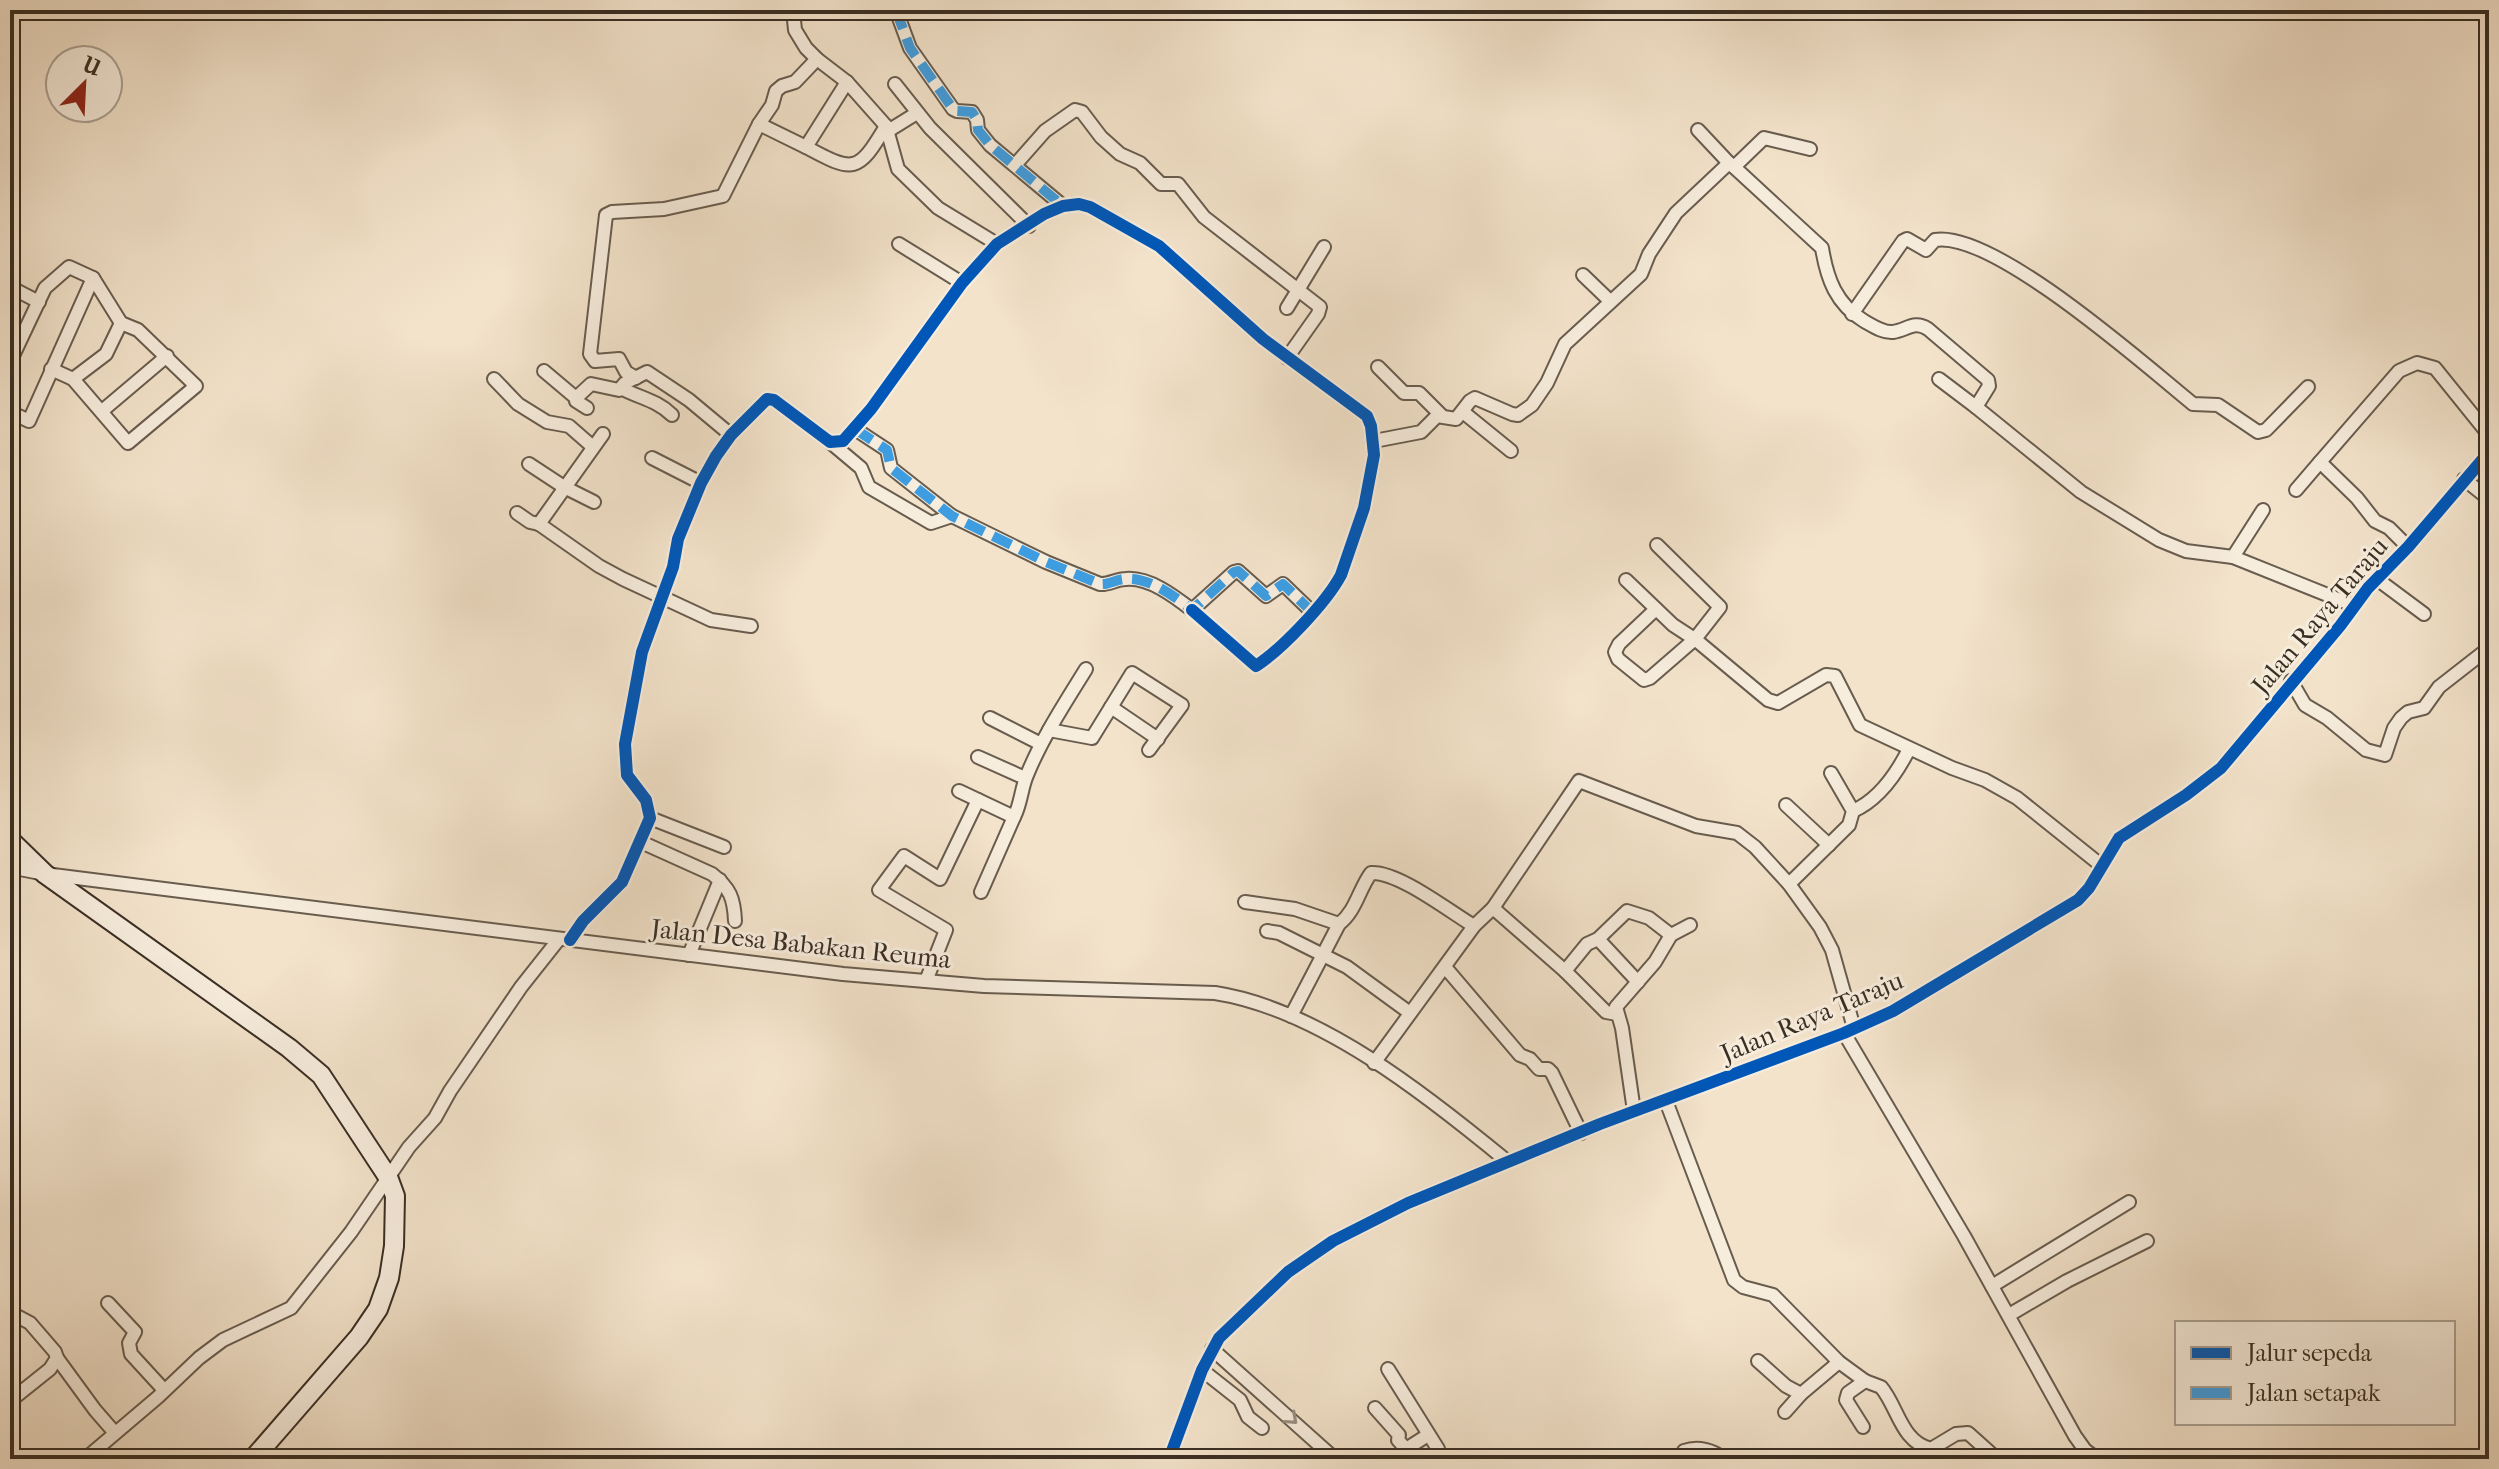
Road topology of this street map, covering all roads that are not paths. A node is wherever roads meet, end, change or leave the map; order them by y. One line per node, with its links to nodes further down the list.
1 (793, 10): 3 (street)
2 (896, 10): 12 (street)
3 (817, 59): 4 (street); 7 (street)
4 (847, 82): 8 (street); 10 (street)
5 (895, 84): 6 (street)
6 (917, 113): 8 (street); 15 (street)
7 (759, 124): 10 (street); 36 (street)
8 (887, 128): 10 (street); 17 (street)
9 (1698, 130): 13 (street)
10 (806, 147)
11 (1810, 149): 13 (street)
12 (1015, 165): 14 (street); 23 (street)
13 (1732, 165): 24 (street); 27 (street)
14 (1063, 206): 15 (street); 31 (street)
15 (1029, 226): 17 (street)
16 (899, 244): 21 (street)
17 (997, 244): 21 (street)
18 (1324, 247): 23 (street)
19 (1583, 275): 24 (street)
20 (93, 278): 25 (street); 28 (street); 34 (street)
21 (962, 283): 50 (street)
22 (10, 287): 25 (street)
23 (1299, 290): 26 (street); 31 (street)
24 (1610, 301): 47 (street)
25 (39, 302): 29 (street)
26 (1287, 308)
27 (1852, 314): 40 (street); 43 (street)
28 (121, 323): 30 (street); 37 (street)
29 (14, 346): 32 (street)
30 (167, 356): 45 (street); 45 (street)
31 (1287, 358): 54 (street)
32 (10, 362)
33 (1378, 367): 49 (street)
34 (51, 369): 37 (street); 46 (street)
35 (544, 371): 42 (street)
36 (636, 378): 41 (street); 52 (street)
37 (73, 379): 45 (street)
38 (494, 379): 56 (street)
39 (1939, 379): 43 (street)
40 (2308, 387)
41 (621, 388): 42 (street); 48 (street)
42 (576, 398): 44 (street)
43 (1976, 407): 74 (street)
44 (587, 408)
45 (102, 411)
46 (10, 412)
47 (1463, 412): 49 (street); 57 (street)
48 (672, 415)
49 (1441, 415): 54 (street)
50 (855, 429): 55 (street); 70 (street)
51 (603, 434): 56 (street)
52 (731, 435): 55 (street); 63 (street)
53 (2489, 435): 60 (street)
54 (1374, 441): 81 (street)
55 (830, 442): 70 (street)
56 (593, 447): 64 (street)
57 (1511, 451)
58 (2489, 452): 62 (street, Jalan Raya Taraju)
59 (652, 458): 63 (street)
60 (2320, 462): 65 (street); 73 (street)
61 (529, 464): 64 (street)
62 (2464, 479): 66 (street); 73 (street, Jalan Raya Taraju)
63 (701, 483): 77 (street)
64 (564, 487): 67 (street); 71 (street)
65 (2296, 490)
66 (2489, 499)
67 (594, 502)
68 (2263, 510): 74 (street)
69 (517, 513): 71 (street)
70 (952, 516): 80 (street)
71 (539, 524): 77 (street)
72 (1657, 545): 84 (street)
73 (2408, 547): 75 (street, Jalan Raya Taraju)
74 (2233, 557): 78 (street)
75 (2377, 579): 78 (street, Jalan Raya Taraju); 82 (street)
76 (1626, 580): 79 (street)
77 (661, 597): 83 (street); 101 (street)
78 (2355, 606): 87 (street, Jalan Raya Taraju)
79 (1656, 609): 84 (street); 84 (street)
80 (1192, 610): 81 (street); 81 (street)
81 (1312, 612)
82 (2424, 614)
83 (751, 626)
84 (1695, 639): 92 (street)
85 (2489, 648): 87 (street)
86 (1086, 669): 90 (street)
87 (2291, 681): 106 (street, Jalan Raya Taraju)
88 (1111, 707): 88 (street); 90 (street)
89 (990, 718): 91 (street)
90 (1049, 730): 91 (street)
91 (1041, 744): 95 (street)
92 (1909, 749): 99 (street); 106 (street)
93 (978, 757): 95 (street)
94 (1831, 773): 99 (street)
95 (1025, 778): 100 (street)
96 (959, 791): 97 (street)
97 (978, 800): 100 (street); 126 (street)
98 (1786, 805): 104 (street)
99 (1853, 811): 104 (street)
100 (1014, 817): 111 (street)
101 (650, 818): 103 (street); 105 (street)
102 (10, 840): 108 (main road)
103 (641, 842): 109 (street); 120 (street)
104 (1829, 845): 110 (street)
105 (724, 847)
106 (2102, 866): 131 (street, Jalan Raya Taraju)
107 (10, 867): 108 (street, Jalan Desa Babakan Reuma)
108 (45, 874): 120 (street, Jalan Desa Babakan Reuma); 137 (main road)
109 (720, 880): 114 (street); 122 (street)
110 (1789, 884): 113 (street); 131 (street)
111 (981, 892)
112 (1245, 902): 115 (street)
113 (1493, 908): 117 (street); 125 (street)
114 (735, 921)
115 (1339, 924): 117 (street); 123 (street)
116 (1690, 925): 119 (street)
117 (1474, 926): 124 (street)
118 (1267, 931): 123 (street)
119 (1671, 935): 121 (street); 127 (street)
120 (564, 939): 122 (street, Jalan Desa Babakan Reuma); 137 (street)
121 (1598, 939): 125 (street); 127 (street)
122 (689, 955): 126 (street, Jalan Desa Babakan Reuma)
123 (1324, 955): 128 (street); 130 (street)
124 (1445, 967): 128 (street); 135 (street)
125 (1565, 971): 129 (street)
126 (926, 981): 130 (street, Jalan Desa Babakan Reuma)
127 (1638, 982): 129 (street)
128 (1410, 1013): 132 (street)
129 (1617, 1014): 134 (street)
130 (1291, 1016): 132 (street, Jalan Desa Babakan Reuma)
131 (1849, 1030): 133 (street, Jalan Raya Taraju); 140 (street)
132 (1374, 1063): 136 (street, Jalan Desa Babakan Reuma)
133 (1666, 1101): 134 (street, Jalan Raya Taraju); 147 (street)
134 (1634, 1111): 135 (street, Jalan Raya Taraju)
135 (1581, 1133): 136 (street, Jalan Raya Taraju)
136 (1508, 1162): 144 (street, Jalan Raya Taraju)
137 (388, 1177): 152 (street); 164 (main road)
138 (2129, 1202): 140 (street)
139 (2147, 1241): 143 (street)
140 (1992, 1286): 143 (street)
141 (108, 1303): 152 (street)
142 (15, 1315): 145 (street)
143 (2009, 1315): 162 (street)
144 (1212, 1349): 149 (street, Jalan Raya Taraju); 151 (street)
145 (57, 1358): 154 (street); 160 (street)
146 (1758, 1361): 153 (street)
147 (1839, 1362): 150 (street); 153 (street)
148 (1388, 1369): 161 (street)
149 (1202, 1370): 156 (street); 165 (street, Jalan Raya Taraju)
150 (1865, 1381): 158 (street); 170 (street)
151 (1257, 1388): 156 (street); 166 (street, one-way to 166)
152 (164, 1390): 160 (street)
153 (1801, 1394): 157 (street)
154 (10, 1401)
155 (1375, 1408): 161 (street)
156 (1240, 1411): 159 (street)
157 (1785, 1412)
158 (1863, 1427)
159 (1262, 1428)
160 (115, 1433): 163 (street)
161 (1428, 1435): 167 (street)
162 (2085, 1450): 171 (street); 172 (street)
163 (85, 1459)
164 (253, 1459)
165 (1169, 1459)
166 (1335, 1459)
167 (1440, 1459)
168 (1679, 1459): 169 (street)
169 (1724, 1459)
170 (1997, 1459)
171 (2071, 1459)
172 (2097, 1459)

